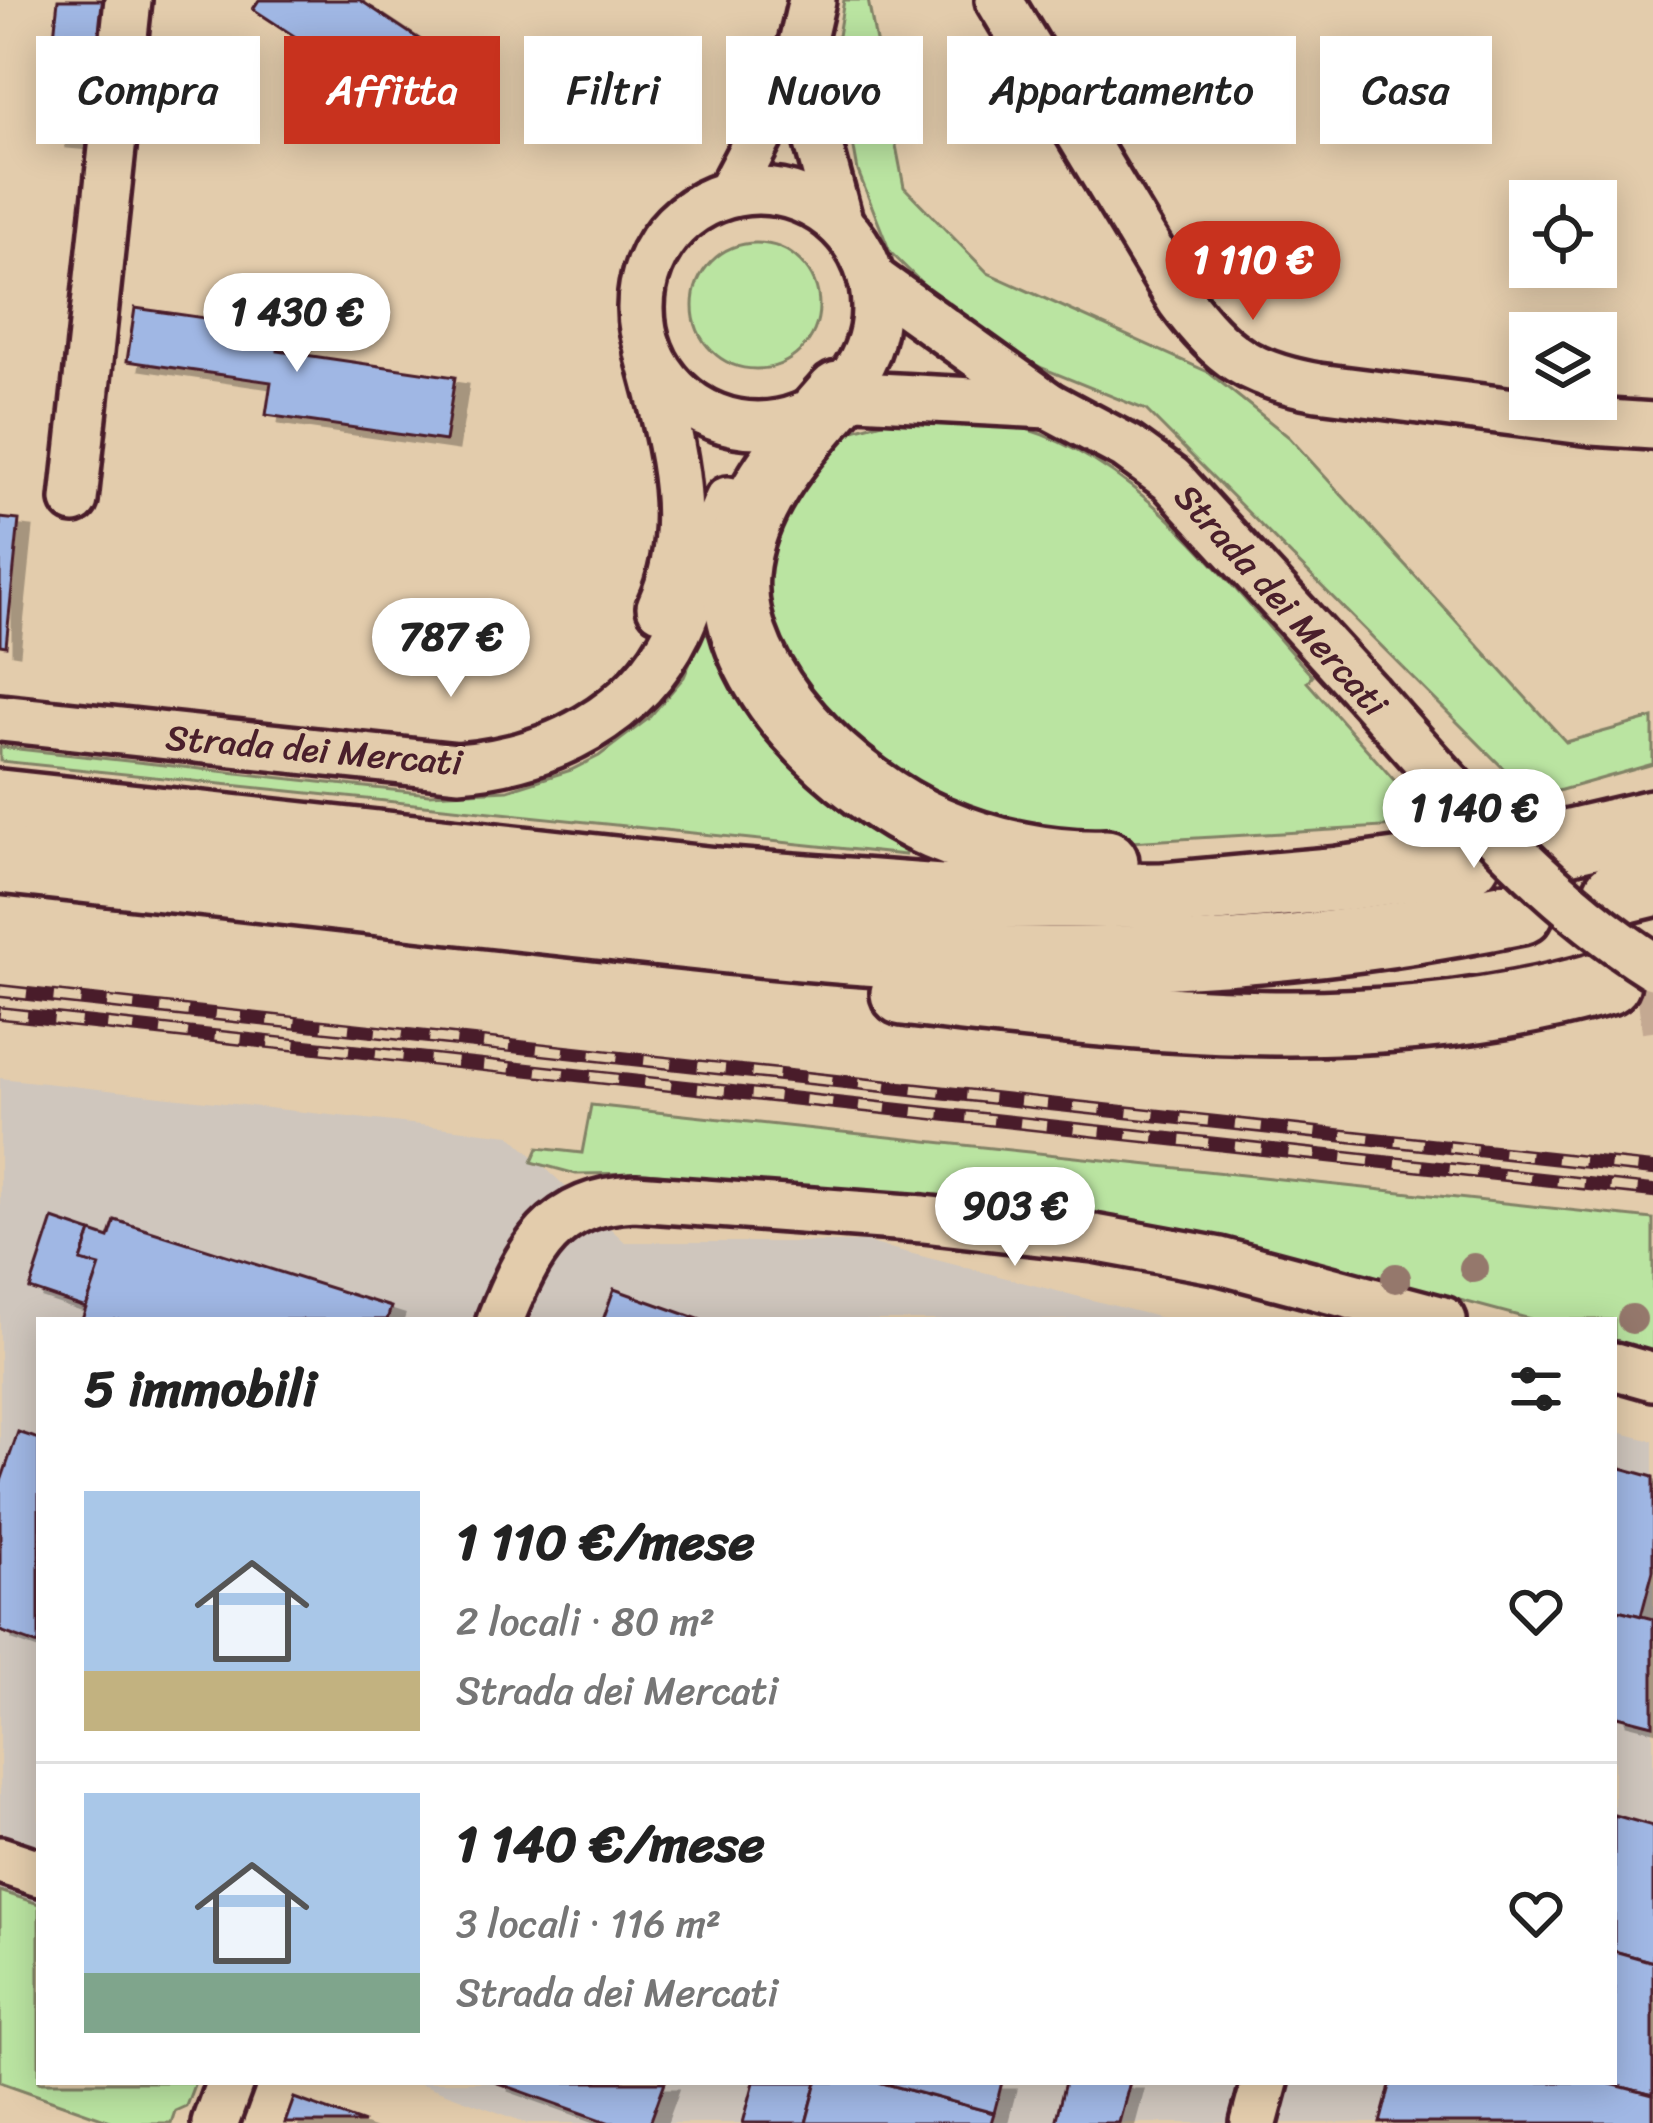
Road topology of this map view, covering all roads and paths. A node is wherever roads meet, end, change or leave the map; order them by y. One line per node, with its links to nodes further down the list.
1 (128, 0): 14 (street)
2 (812, 0): 4 (street)
3 (999, 0): 13 (street)
4 (803, 36)
5 (755, 144): 7 (street)
6 (818, 144): 8 (street, Strada dei Mercati)
7 (729, 194): 8 (street); 10 (street, Strada dei Mercati)
8 (841, 224): 9 (street, Strada dei Mercati)
9 (872, 280): 11 (street, Strada dei Mercati); 12 (street, Strada dei Mercati)
10 (648, 352): 11 (street, Strada dei Mercati); 15 (street, Strada dei Mercati)
11 (823, 404): 12 (street, Strada dei Mercati); 16 (street, Strada dei Mercati); 17 (highway)
12 (1048, 405): 23 (street, Strada dei Mercati, bridge)
13 (1653, 426)
14 (74, 500)
15 (0, 694)
16 (0, 718)
17 (0, 802)
18 (1653, 822): 19 (highway)
19 (1558, 844)
20 (0, 861): 21 (highway)
21 (423, 908): 22 (highway); 23 (highway)
22 (1521, 912)
23 (1633, 983)
24 (501, 1317): 25 (street)
25 (1432, 1317)
26 (1617, 1367): 27 (street)
27 (1653, 1376)
28 (0, 1860): 29 (street)
29 (36, 1872)
30 (229, 2085): 32 (street)
31 (1263, 2085): 33 (street)
32 (215, 2123)
33 (1254, 2123)

